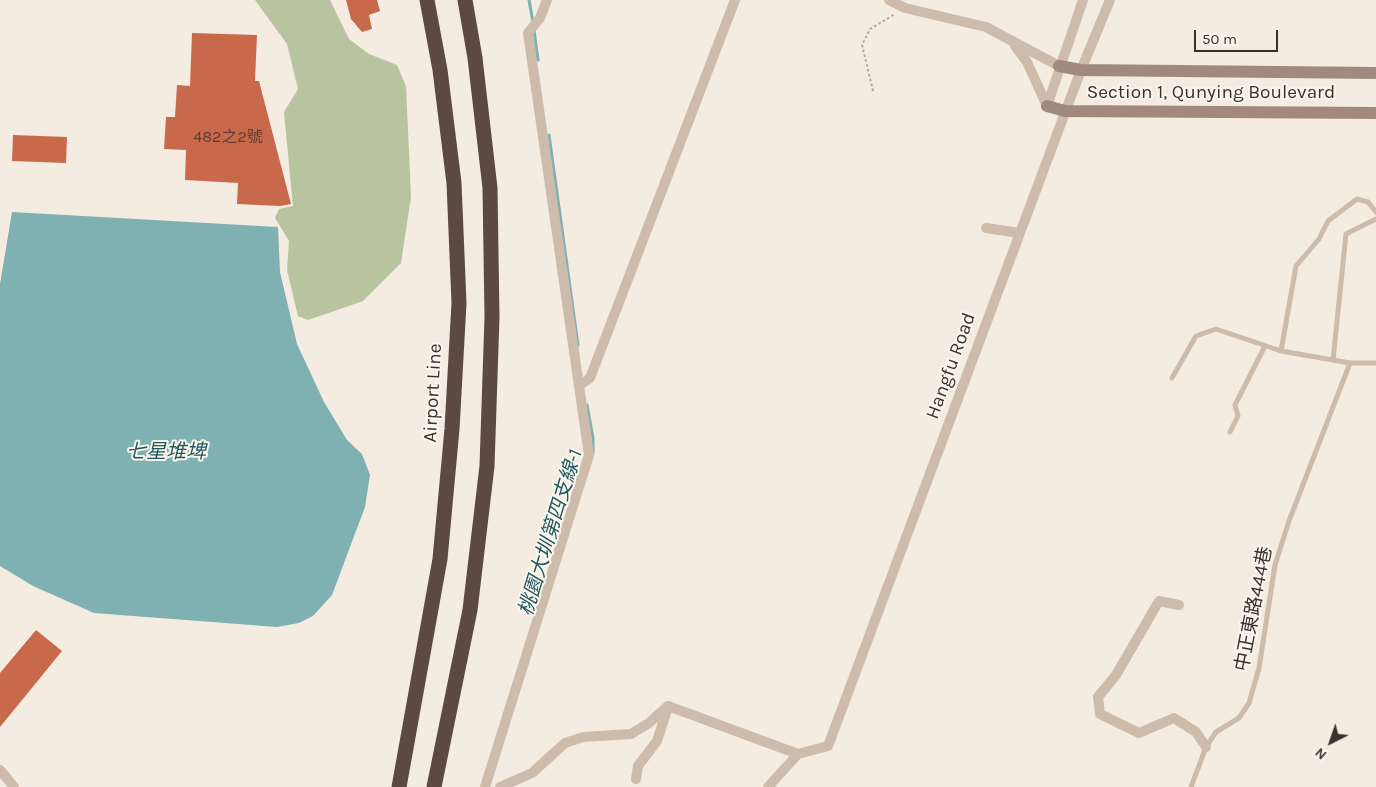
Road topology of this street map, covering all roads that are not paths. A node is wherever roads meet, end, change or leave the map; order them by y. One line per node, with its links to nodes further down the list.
1 (427, 0): 34 (highway, Airport Line)
2 (465, 0): 35 (highway)
3 (547, 0): 25 (street)
4 (735, 0): 25 (street)
5 (890, 0): 8 (street)
6 (1083, 0): 9 (street)
7 (1110, 0): 10 (street, Hangfu Road)
8 (1013, 43): 9 (street); 12 (street)
9 (1059, 66): 10 (street, Section 1, Qunying Boulevard); 12 (street)
10 (1081, 70): 11 (street, Section 1, Qunying Boulevard); 13 (street, Hangfu Road)
11 (1376, 73)
12 (1047, 106): 13 (street, Section 1, Qunying Boulevard)
13 (1066, 111): 14 (street, Section 1, Qunying Boulevard); 18 (street, Hangfu Road)
14 (1376, 113)
15 (1376, 212): 20 (lane)
16 (1376, 219): 21 (lane)
17 (986, 228): 18 (street)
18 (1020, 234): 30 (street, Hangfu Road)
19 (1266, 346): 20 (lane); 24 (lane); 26 (lane)
20 (1281, 351): 21 (lane)
21 (1333, 360): 22 (lane)
22 (1350, 363): 23 (lane); 29 (lane, 中正東路444巷)
23 (1376, 363)
24 (1172, 378)
25 (580, 385): 36 (street)
26 (1230, 432)
27 (1179, 605): 29 (street)
28 (668, 706): 30 (street); 32 (street); 37 (street)
29 (1206, 747): 39 (lane, 中正東路444巷)
30 (798, 754): 38 (street)
31 (0, 770): 33 (street)
32 (636, 779)
33 (14, 787)
34 (399, 787)
35 (434, 787)
36 (485, 787)
37 (500, 787)
38 (768, 787)
39 (1190, 787)

